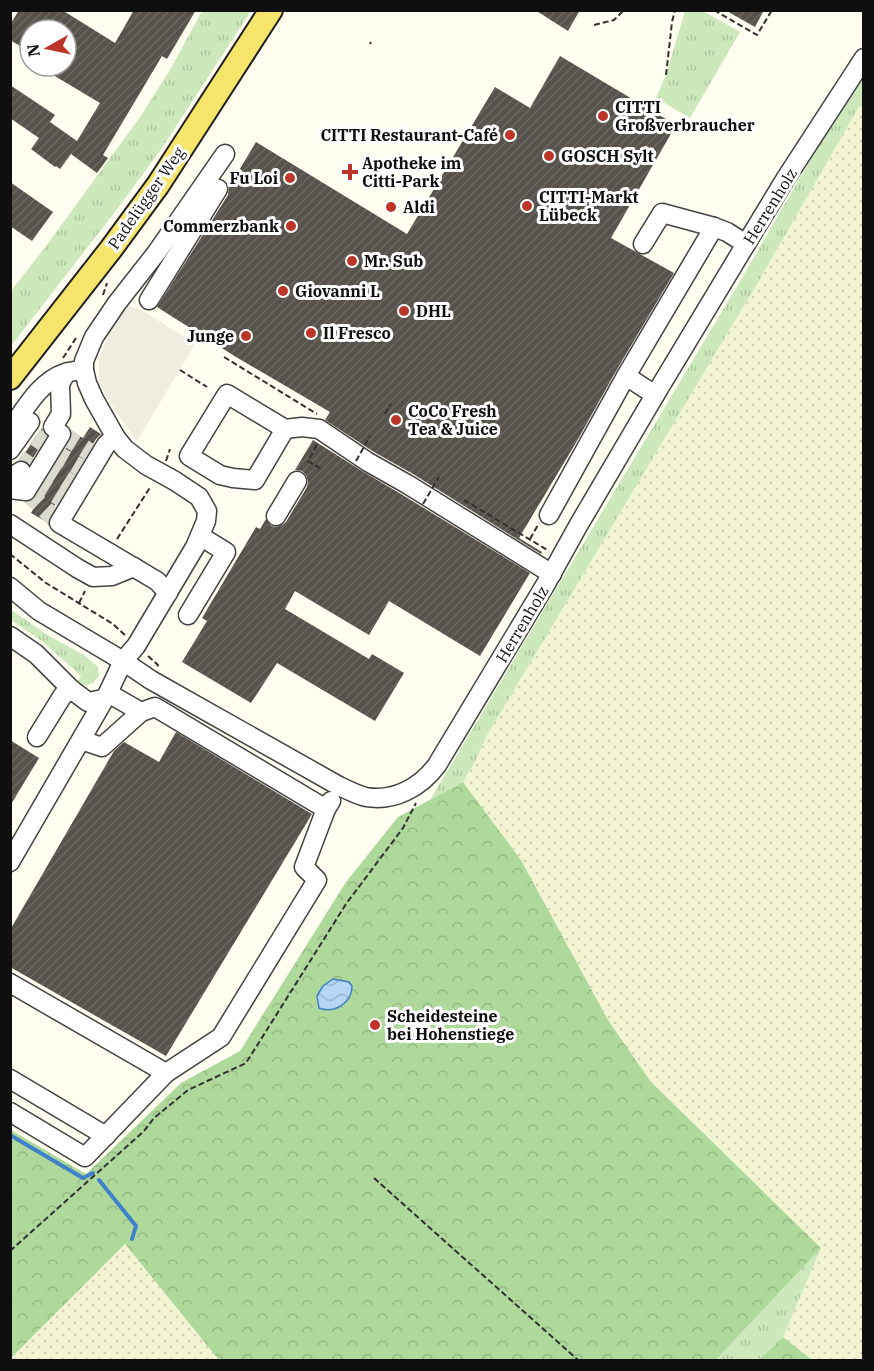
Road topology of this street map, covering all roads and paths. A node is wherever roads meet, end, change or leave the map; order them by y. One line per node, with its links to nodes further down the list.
1 (271, 10): 23 (main road, Padelügger Weg)
2 (624, 10): 6 (path)
3 (675, 10): 8 (path)
4 (714, 10): 5 (path)
5 (772, 10)
6 (594, 25)
7 (864, 58): 13 (street, Herrenholz)
8 (666, 75)
9 (225, 154): 14 (street)
10 (218, 189): 14 (street)
11 (714, 227): 12 (street); 13 (street); 22 (street)
12 (643, 244)
13 (746, 244): 26 (street, Herrenholz)
14 (165, 256): 17 (street); 20 (street)
15 (108, 279): 16 (path)
16 (103, 296)
17 (148, 300)
18 (77, 337): 19 (path)
19 (62, 368): 20 (street); 24 (street); 41 (street)
20 (84, 370): 33 (street)
21 (180, 370): 25 (path)
22 (626, 376): 26 (street); 43 (street)
23 (10, 378)
24 (46, 385): 30 (street); 35 (street)
25 (207, 387)
26 (655, 395): 50 (street, Herrenholz)
27 (391, 404): 28 (path)
28 (385, 414)
29 (285, 429): 29 (street); 31 (street)
30 (10, 430)
31 (324, 433): 37 (path); 50 (street)
32 (370, 436): 36 (path, bridge)
33 (116, 438): 38 (street); 47 (street)
34 (170, 449): 38 (path)
35 (10, 450)
36 (356, 461)
37 (323, 470)
38 (159, 472): 46 (street); 47 (path)
39 (439, 477): 42 (path, bridge)
40 (297, 481): 44 (street)
41 (10, 489)
42 (423, 504)
43 (549, 515)
44 (276, 516)
45 (10, 524): 49 (street)
46 (200, 536): 52 (street); 53 (street)
47 (109, 553): 49 (street)
48 (10, 554): 55 (path)
49 (134, 567): 52 (street)
50 (552, 574): 63 (street, Herrenholz)
51 (10, 587): 56 (street, Herrenholz)
52 (168, 593): 55 (street)
53 (188, 615)
54 (10, 636): 58 (street)
55 (136, 646): 56 (street); 57 (path)
56 (123, 661): 57 (street, Herrenholz); 59 (street)
57 (151, 680): 63 (street, Herrenholz)
58 (72, 690): 59 (street); 61 (street)
59 (105, 696): 60 (street); 62 (street)
60 (141, 712): 62 (street); 65 (street)
61 (38, 737)
62 (81, 740): 66 (street)
63 (339, 786): 65 (street)
64 (416, 804): 73 (path)
65 (326, 809): 68 (street)
66 (10, 862)
67 (10, 983): 68 (street)
68 (166, 1073): 71 (street)
69 (10, 1079): 71 (street)
70 (10, 1112): 71 (street)
71 (106, 1136)
72 (374, 1178): 74 (path)
73 (10, 1251)
74 (578, 1360)

